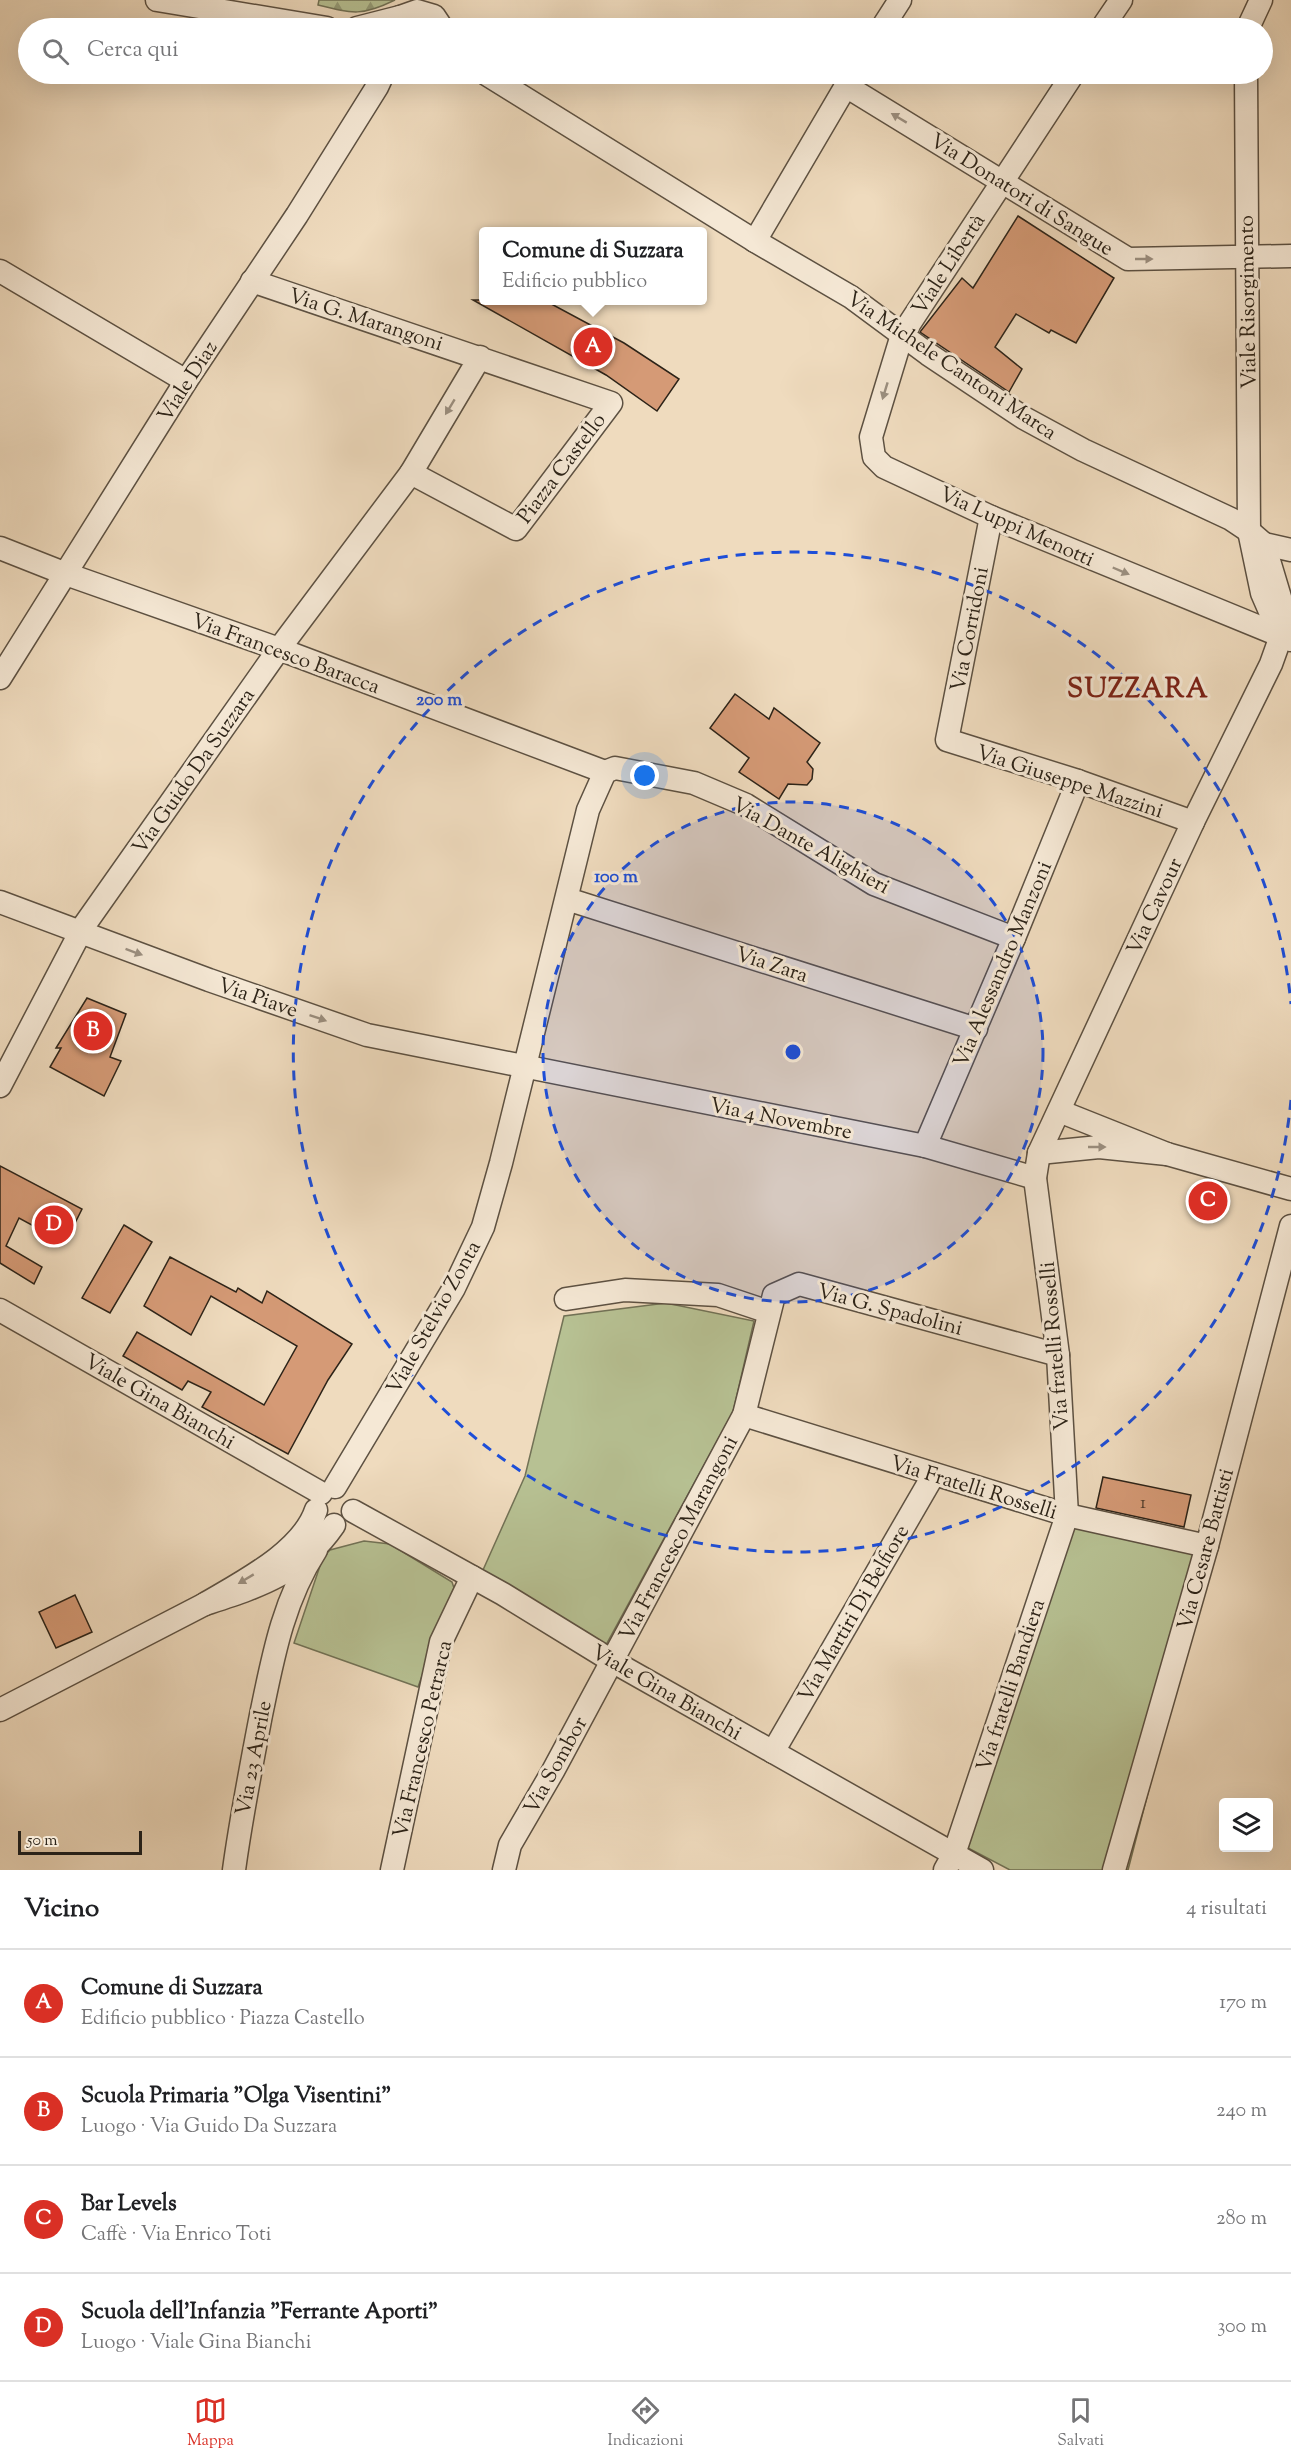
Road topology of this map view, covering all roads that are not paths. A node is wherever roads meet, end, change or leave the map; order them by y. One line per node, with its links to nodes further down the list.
1 (157, 0): 7 (street)
2 (436, 0): 9 (street)
3 (900, 0): 10 (street)
4 (1121, 0): 11 (street)
5 (1261, 2): 12 (street)
6 (406, 15): 8 (street)
7 (266, 18)
8 (432, 18)
9 (439, 18)
10 (888, 18)
11 (1109, 18)
12 (1253, 18)
13 (381, 84): 24 (street, Viale Diaz)
14 (502, 84): 20 (street, Via Michele Cantoni Marca)
15 (848, 84): 20 (street)
16 (856, 84): 19 (street, Via Donatori di Sangue, one-way to 16)
17 (1066, 84): 19 (street, Viale Libertà)
18 (1245, 84): 22 (street, Viale Risorgimento)
19 (1003, 181): 22 (street, Via Donatori di Sangue, one-way to 22); 25 (street, Viale Libertà)
20 (755, 241): 25 (street, Via Michele Cantoni Marca)
21 (1291, 256): 22 (street, Via Donatori di Sangue)
22 (1246, 258): 30 (street, Viale Risorgimento)
23 (0, 271): 27 (street)
24 (252, 281): 26 (street, Via G. Marangoni); 27 (street, Viale Diaz)
25 (902, 334): 29 (street, Via Luppi Menotti, one-way to 29); 30 (street, Via Michele Cantoni Marca)
26 (480, 357): 28 (street, one-way to 28); 28 (street, Piazza Castello)
27 (186, 381): 33 (street, Viale Diaz)
28 (411, 473): 35 (street, Via Guido Da Suzzara)
29 (991, 517): 34 (street, Via Luppi Menotti, one-way to 34); 37 (street, Via Corridoni)
30 (1256, 538): 32 (street, Via Michele Cantoni Marca); 34 (street, Viale Risorgimento)
31 (0, 548): 33 (street, Via Francesco Baracca)
32 (1291, 550)
33 (66, 574): 35 (street, Via Francesco Baracca); 36 (street, Viale Diaz)
34 (1286, 638): 40 (street, Via Cavour)
35 (279, 649): 38 (street, Via Francesco Baracca); 43 (street, Via Guido Da Suzzara)
36 (0, 678)
37 (947, 740): 39 (street, Via Giuseppe Mazzini)
38 (605, 772): 41 (street, Viale Stelvio Zonta); 44 (street, Via Dante Alighieri)
39 (1078, 781): 40 (street, Via Giuseppe Mazzini); 44 (street, Via Alessandro Manzoni)
40 (1193, 822): 48 (street, Via Cavour)
41 (567, 899): 45 (street, Via Zara); 46 (street, Viale Stelvio Zonta)
42 (0, 902): 43 (street, Via Piave)
43 (79, 932): 46 (street, Via Piave, one-way to 46); 47 (street, Via Guido Da Suzzara)
44 (1014, 938): 45 (street, Via Alessandro Manzoni)
45 (976, 1029): 49 (street, Via Alessandro Manzoni)
46 (524, 1068): 49 (street, Via 4 Novembre); 61 (street, Viale Stelvio Zonta)
47 (0, 1086)
48 (1059, 1111): 50 (street, Via Cavour); 51 (street)
49 (926, 1146): 52 (street, Via 4 Novembre)
50 (1039, 1153): 51 (street, one-way to 51); 52 (street, Via Cavour)
51 (1167, 1154): 53 (street)
52 (1035, 1178): 58 (street, Via fratelli Rosselli)
53 (1291, 1189)
54 (1291, 1226): 66 (street, Via Cesare Battisti)
55 (566, 1299): 57 (street)
56 (0, 1310): 61 (street, Viale Gina Bianchi)
57 (769, 1312): 58 (street, Via G. Spadolini); 59 (street, Via G. Spadolini)
58 (1058, 1355): 63 (street, Via fratelli Rosselli)
59 (744, 1415): 60 (street, Via Fratelli Rosselli); 72 (street, Via Francesco Marangoni)
60 (934, 1474): 63 (street, Via Fratelli Rosselli); 74 (street, Via Martiri Di Belfiore)
61 (324, 1497): 62 (street); 64 (street); 65 (street, Viale Stelvio Zonta)
62 (353, 1511): 64 (street); 68 (street, Viale Gina Bianchi)
63 (1067, 1515): 66 (street, Via Fratelli Rosselli); 75 (street, Via fratelli Bandiera)
64 (334, 1525): 67 (street, Viale Stelvio Zonta)
65 (292, 1544): 69 (street); 70 (street, Viale Stelvio Zonta, one-way to 70)
66 (1207, 1546): 80 (street, Via Cesare Battisti)
67 (316, 1550): 69 (street, Viale Stelvio Zonta); 71 (street)
68 (472, 1577): 72 (street, Viale Gina Bianchi); 77 (street, Via Francesco Petrarca)
69 (272, 1579): 70 (street, Viale Stelvio Zonta); 71 (street)
70 (206, 1604): 73 (street, Viale Stelvio Zonta)
71 (275, 1647): 76 (street, Via 23 Aprile)
72 (612, 1661): 74 (street, Viale Gina Bianchi); 78 (street, Via Sombor)
73 (0, 1710)
74 (773, 1752): 75 (street, Viale Gina Bianchi)
75 (949, 1862): 79 (street, Viale Gina Bianchi)
76 (234, 1870)
77 (392, 1870)
78 (504, 1870)
79 (982, 1870)
80 (1114, 1870)

